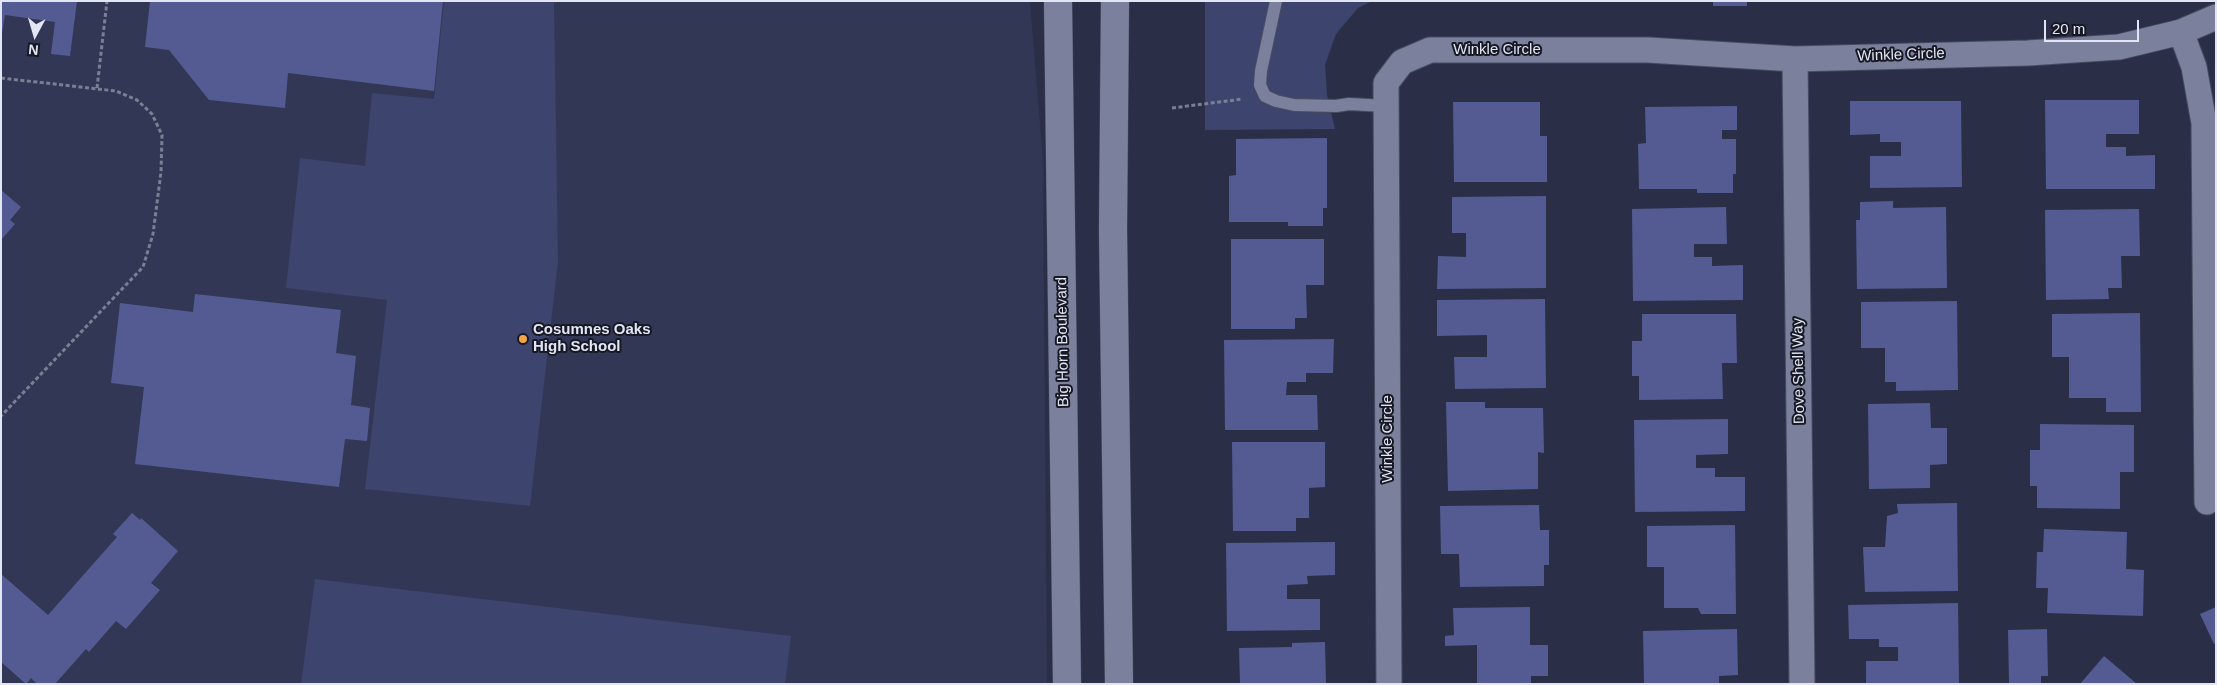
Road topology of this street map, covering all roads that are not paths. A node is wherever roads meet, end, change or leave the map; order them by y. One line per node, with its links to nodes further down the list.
1 (1058, 1): 9 (main road, Big Horn Boulevard)
2 (1115, 1): 10 (main road)
3 (1276, 1): 7 (lane)
4 (2216, 17): 5 (street, Winkle Circle)
5 (2181, 32): 6 (street, Winkle Circle); 8 (street)
6 (1795, 59): 7 (street, Winkle Circle); 12 (street, Dove Shell Way)
7 (1386, 106): 11 (street, Winkle Circle)
8 (2207, 502)
9 (1067, 684)
10 (1119, 684)
11 (1389, 684)
12 (1802, 684)

